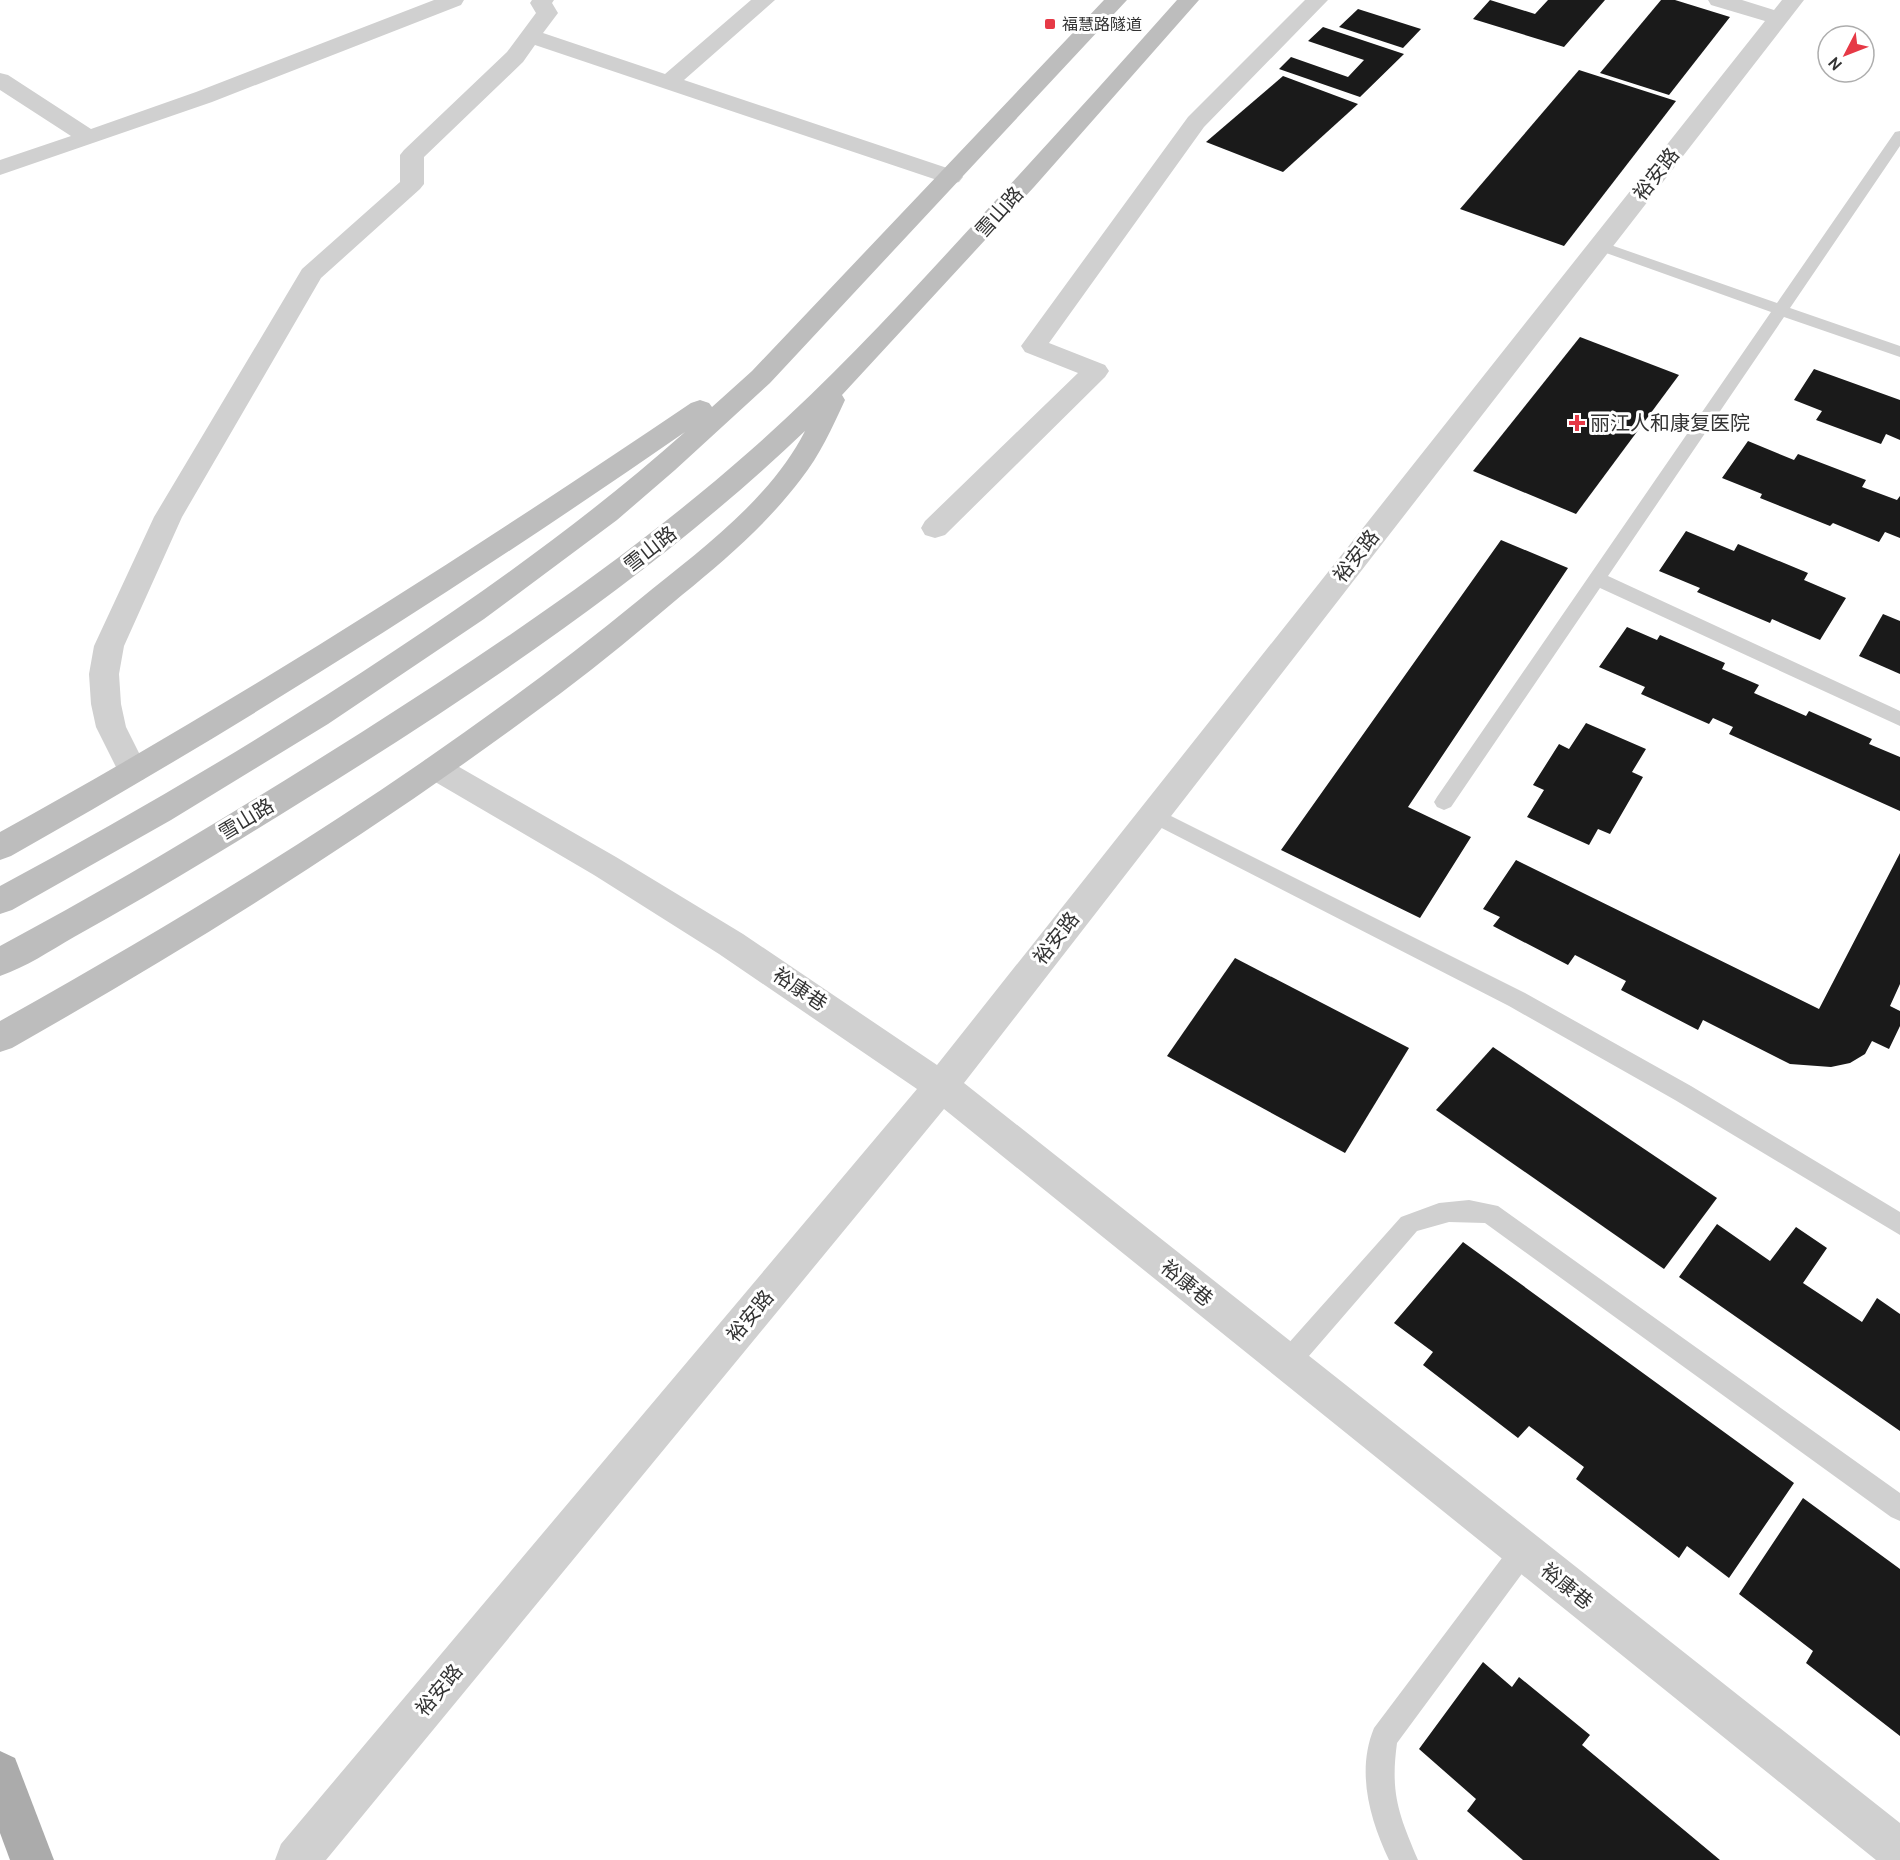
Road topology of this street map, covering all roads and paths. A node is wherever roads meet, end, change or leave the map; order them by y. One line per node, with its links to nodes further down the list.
1 (453, 0): 13 (street)
2 (543, 0): 9 (street)
3 (765, 0): 11 (street)
4 (1116, 0): 15 (main road)
5 (1188, 0): 20 (main road, 雪山路)
6 (1317, 0): 21 (street)
7 (1719, 0): 8 (street)
8 (1786, 9): 16 (street, 裕安路)
9 (530, 36): 11 (street); 25 (street)
10 (0, 80): 13 (street)
11 (669, 82): 15 (street)
12 (1900, 135): 17 (lane)
13 (90, 138): 14 (street)
14 (0, 168)
15 (951, 177): 18 (main road)
16 (1600, 246): 17 (lane); 27 (street, 裕安路)
17 (1779, 309): 19 (lane); 22 (lane)
18 (786, 350): 25 (main road); 29 (main road)
19 (1900, 352)
20 (842, 380): 24 (main road); 30 (main road, 雪山路)
21 (935, 528)
22 (1596, 578): 23 (lane); 26 (lane)
23 (1900, 719)
24 (436, 768): 31 (main road); 32 (street, 裕康巷)
25 (133, 771): 28 (main road)
26 (1444, 802)
27 (1153, 815): 32 (street, 裕安路); 33 (lane)
28 (0, 847)
29 (0, 901)
30 (0, 962)
31 (0, 1038)
32 (940, 1086): 34 (street, 裕康巷); 40 (street, 裕安路)
33 (1900, 1224)
34 (1287, 1363): 35 (lane); 36 (street, 裕康巷)
35 (1900, 1508)
36 (1523, 1551): 38 (street, 裕康巷); 41 (lane)
37 (0, 1773): 39 (main road)
38 (1900, 1851)
39 (32, 1860)
40 (297, 1860)
41 (1404, 1860)

